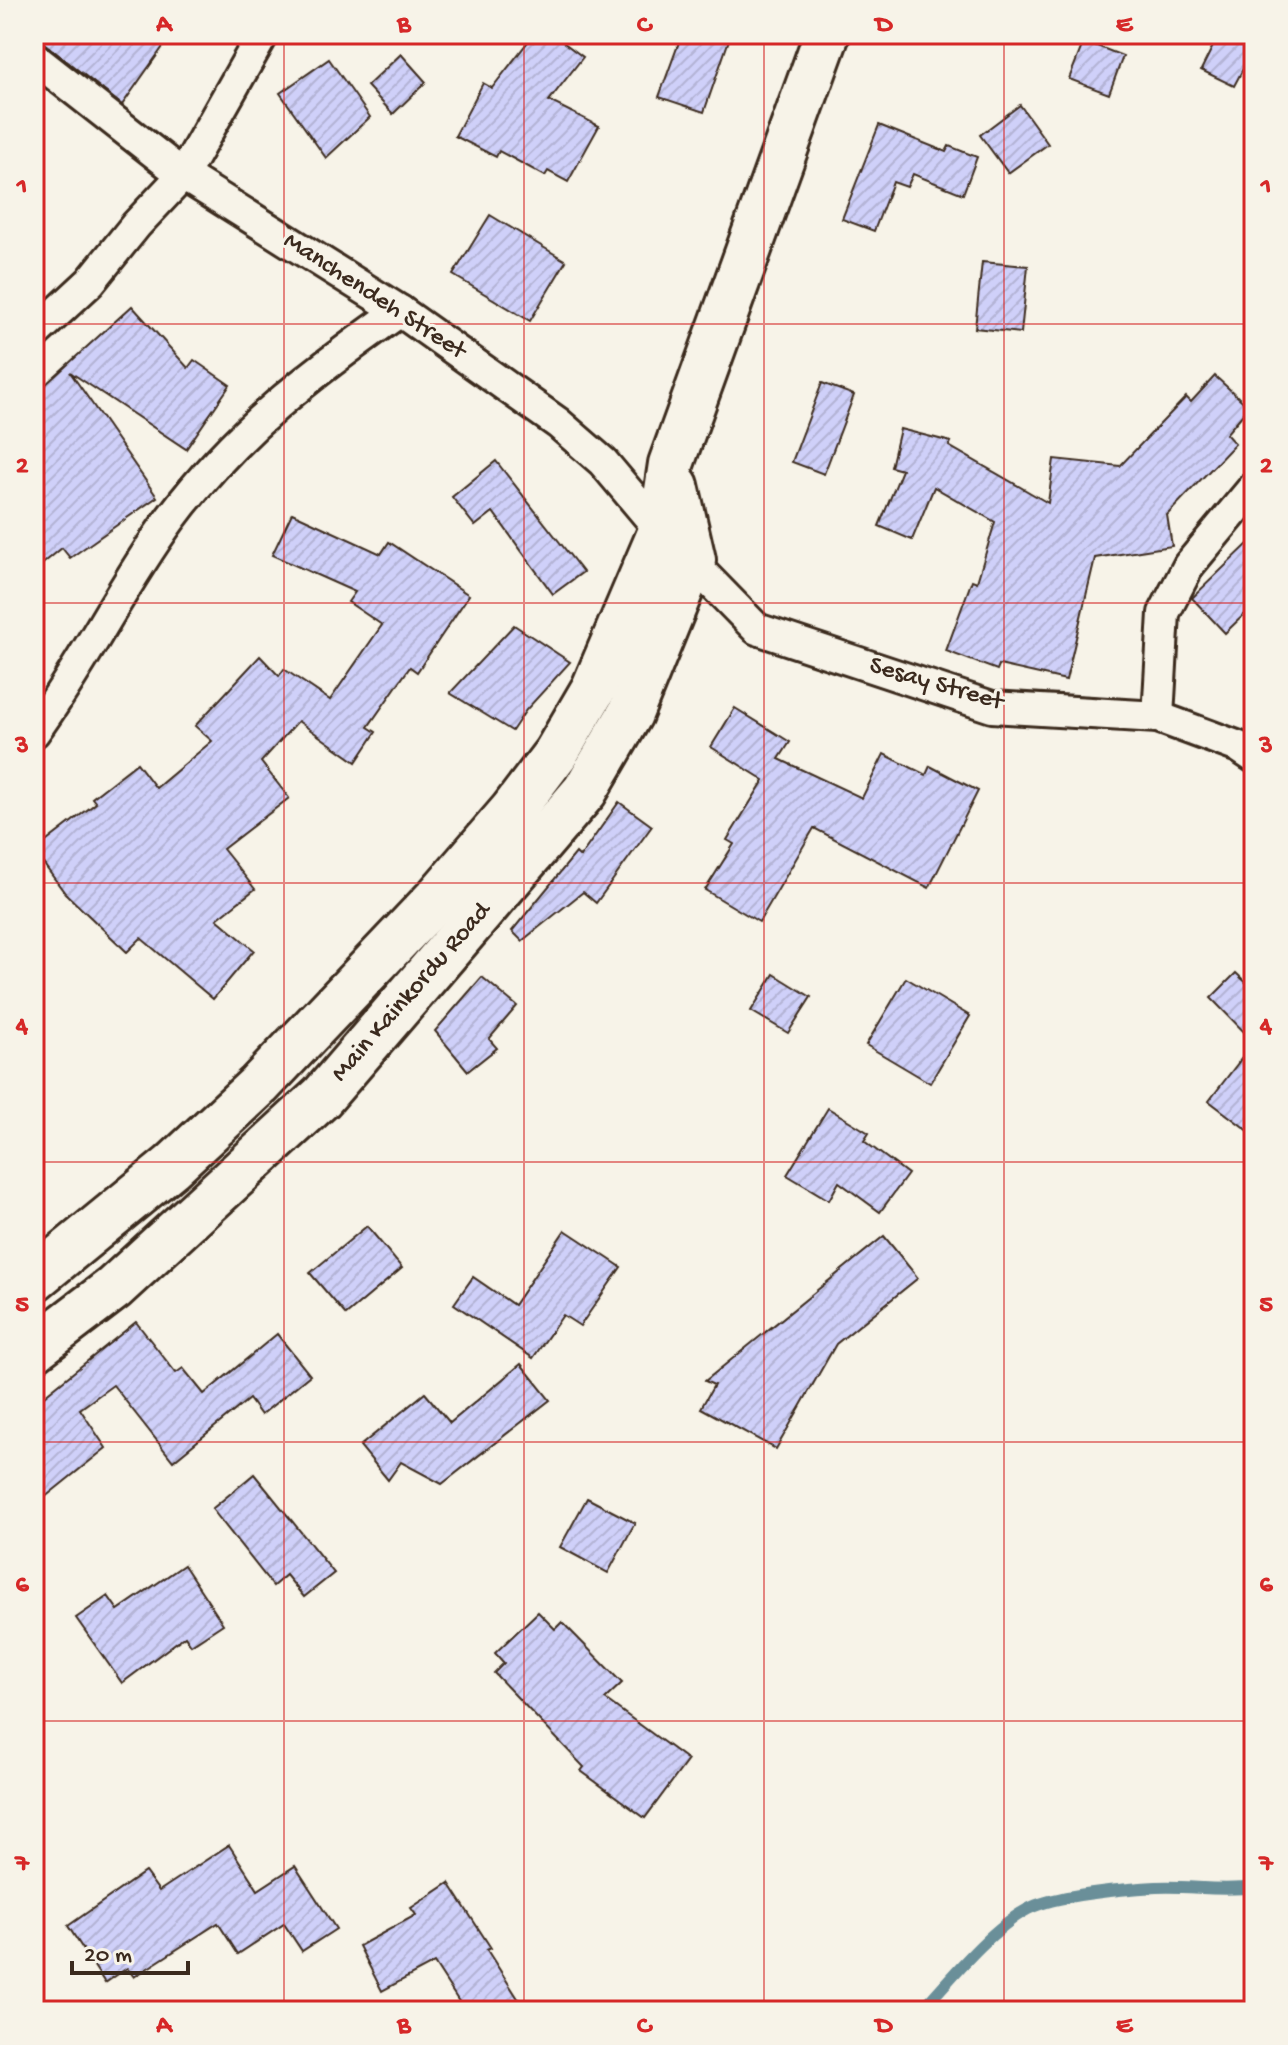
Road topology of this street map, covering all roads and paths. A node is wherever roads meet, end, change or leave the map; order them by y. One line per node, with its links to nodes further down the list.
1 (263, 34): 4 (street)
2 (827, 34): 7 (main road)
3 (34, 58): 4 (street, Manchendeh Street)
4 (183, 175): 5 (street, Manchendeh Street); 6 (street)
5 (400, 311): 9 (street, Manchendeh Street); 12 (street)
6 (34, 334)
7 (671, 464): 9 (main road); 10 (main road)
8 (1254, 487): 11 (street)
9 (661, 531): 10 (street, Manchendeh Street); 14 (main road)
10 (693, 560): 11 (street, Sesay Street); 16 (main road, Main Kainkordu Road)
11 (1158, 717): 13 (street, Sesay Street)
12 (34, 732)
13 (1254, 757)
14 (77, 1246): 15 (main road); 16 (main road)
15 (34, 1279)
16 (114, 1288): 17 (main road, Main Kainkordu Road)
17 (34, 1349)

